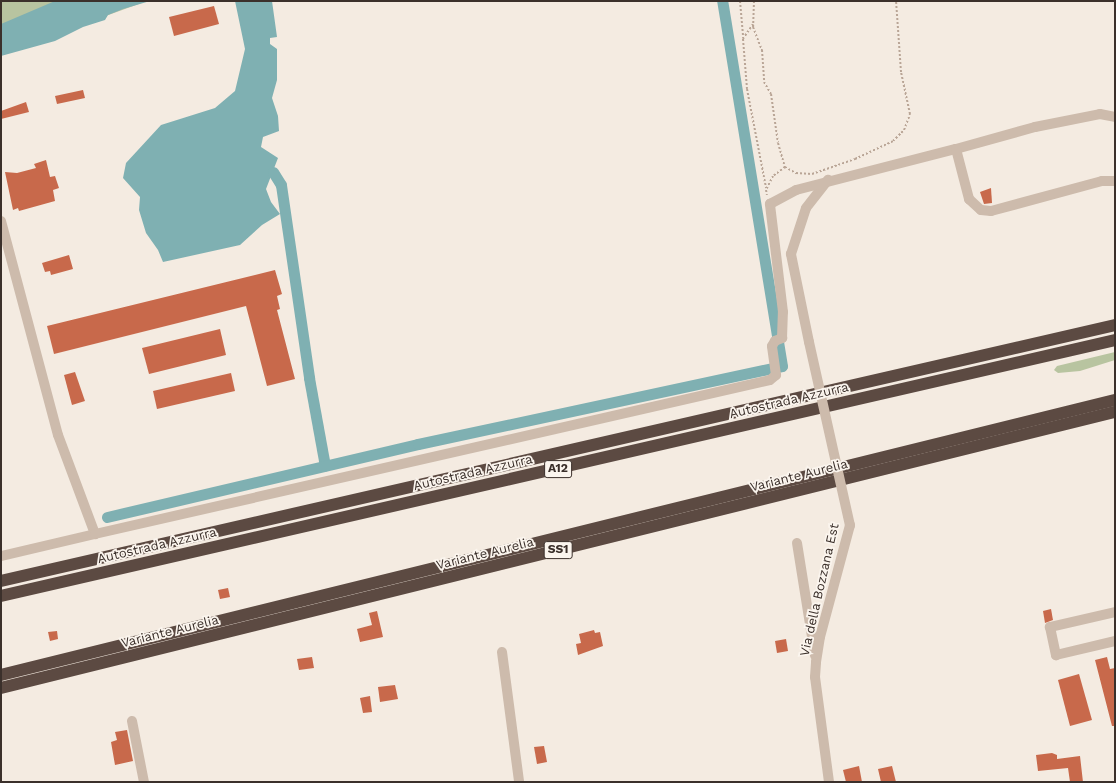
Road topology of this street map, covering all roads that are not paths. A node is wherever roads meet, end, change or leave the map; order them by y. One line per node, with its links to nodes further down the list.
1 (1115, 117): 2 (street)
2 (956, 149): 3 (street); 4 (street)
3 (828, 180): 10 (street); 18 (street, Via della Bozzana Est, bridge)
4 (1115, 181)
5 (1, 222): 10 (street)
6 (1115, 325): 13 (highway, Autostrada Azzurra / A12)
7 (1115, 340): 14 (highway, Autostrada Azzurra / A12)
8 (1115, 400): 19 (highway, Variante Aurelia / SS1)
9 (1115, 412): 20 (highway, Variante Aurelia / SS1)
10 (94, 534): 12 (street)
11 (797, 543): 18 (street)
12 (1, 556)
13 (1, 581)
14 (1, 596)
15 (1115, 612): 16 (street)
16 (1115, 641)
17 (502, 652): 23 (street)
18 (816, 662): 24 (street, Via della Bozzana Est)
19 (1, 675)
20 (1, 688)
21 (132, 721): 22 (street)
22 (144, 782)
23 (519, 782)
24 (829, 782)

